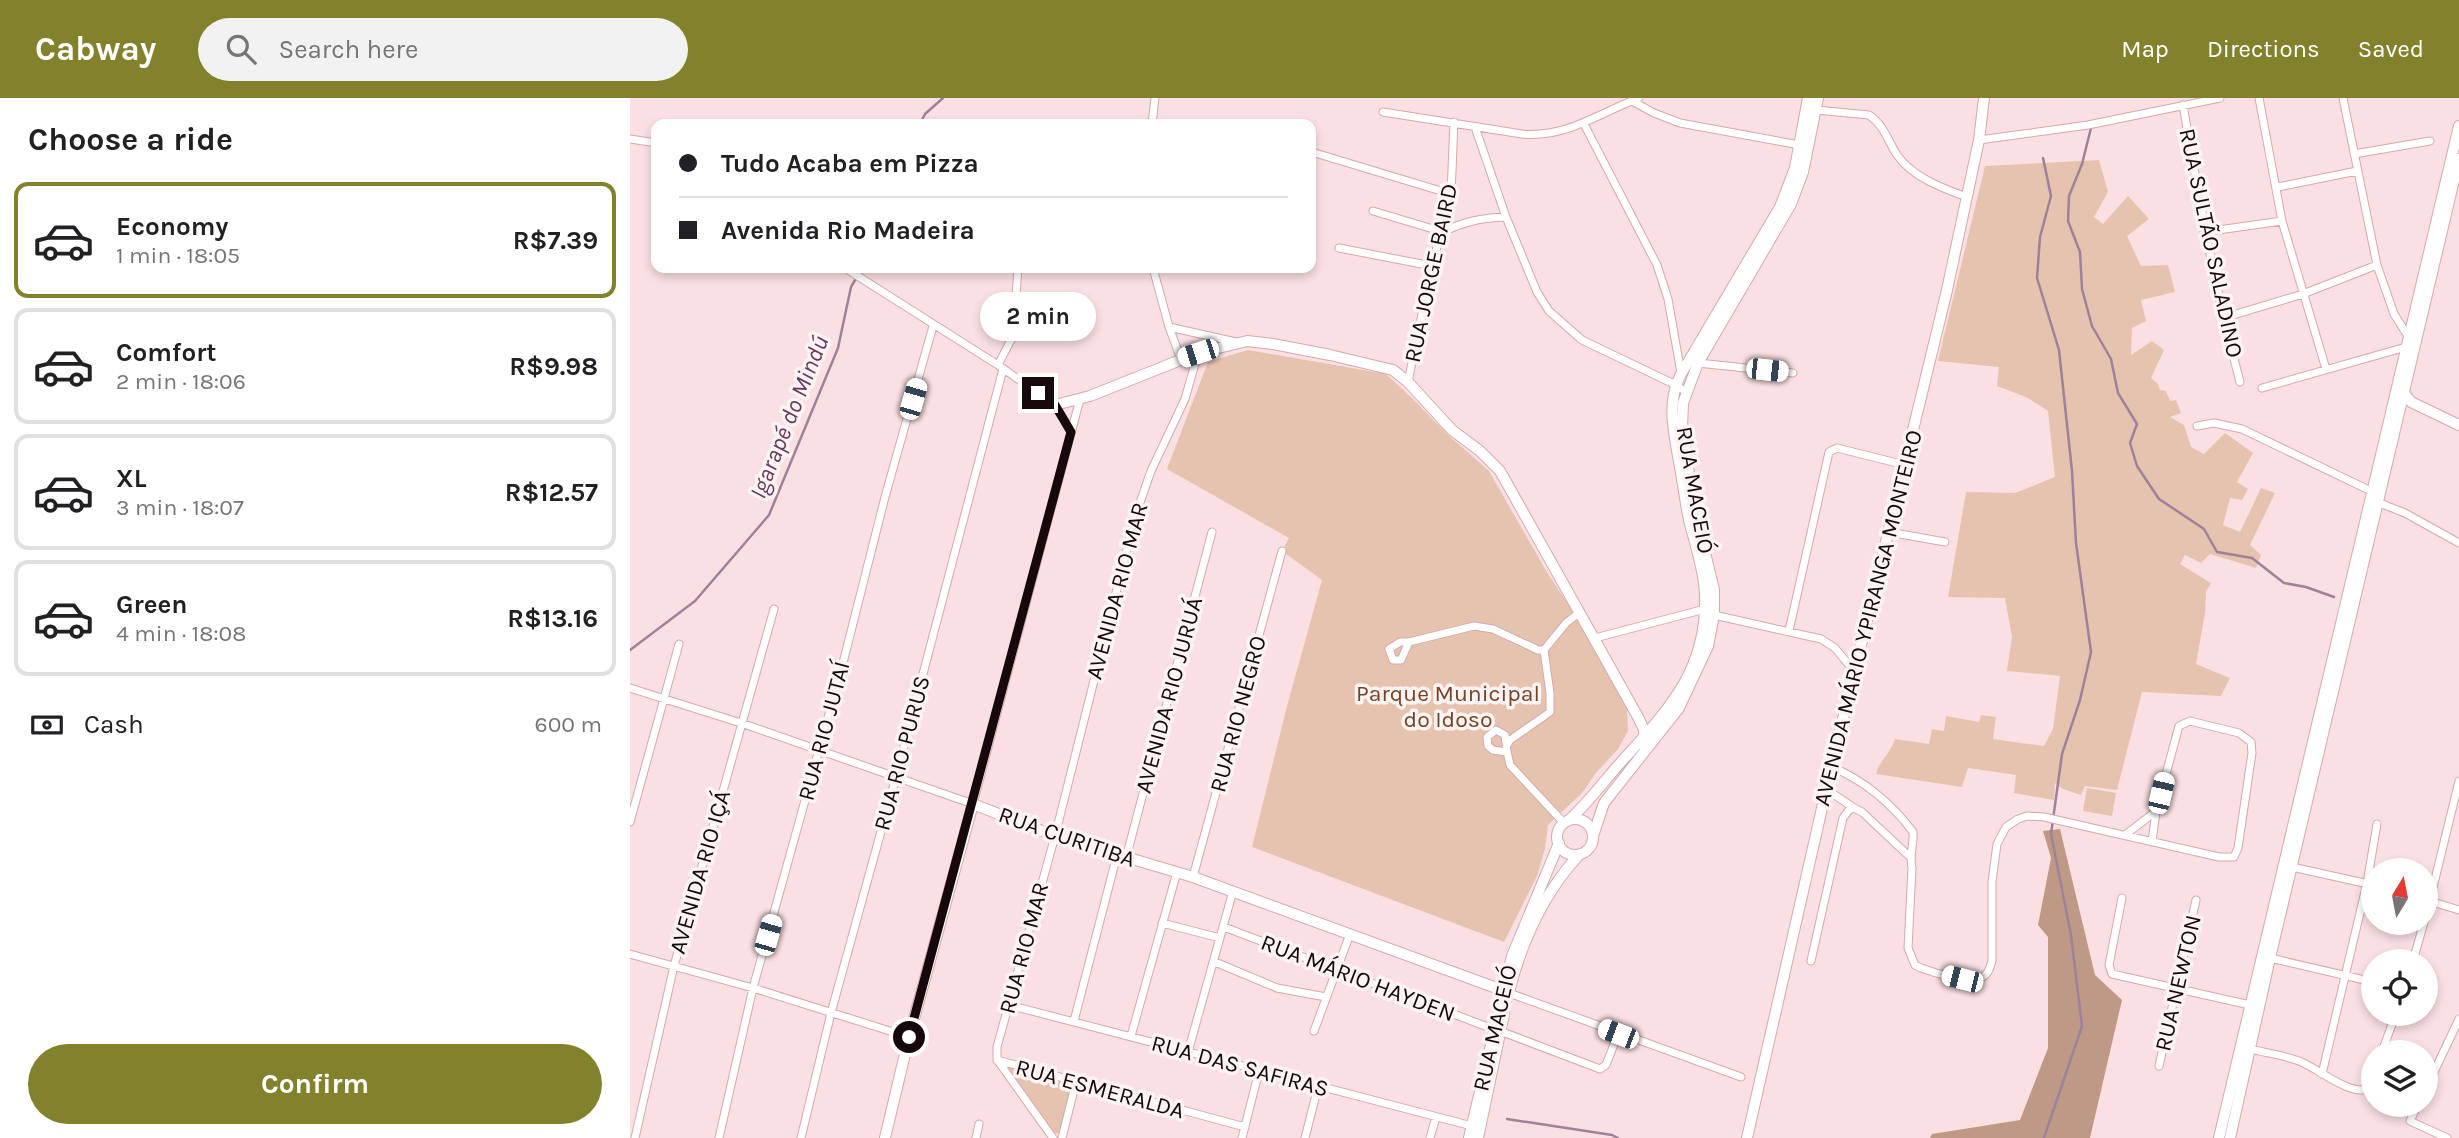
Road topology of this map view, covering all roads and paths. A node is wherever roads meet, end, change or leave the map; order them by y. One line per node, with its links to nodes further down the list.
1 (1808, 98): 20 (main road, RUA MACEIÓ)
2 (1984, 98): 17 (main road, AVENIDA MÁRIO YPIRANGA MONTEIRO)
3 (2220, 98): 9 (street)
4 (2259, 98): 25 (street)
5 (2343, 98): 22 (street)
6 (1155, 99): 11 (street)
7 (1635, 99): 13 (street); 20 (street)
8 (1817, 104): 27 (street); 48 (main road, RUA MACEIÓ)
9 (2183, 105): 17 (street); 33 (street, RUA SULTÃO SALADINO)
10 (1383, 112): 12 (street)
11 (1153, 119)
12 (1454, 122): 14 (street); 26 (street, RUA JORGE BAIRD)
13 (1584, 124): 14 (street); 52 (street)
14 (1475, 127): 30 (street)
15 (2459, 127): 29 (main road)
16 (630, 139): 19 (street)
17 (1979, 140): 27 (main road, AVENIDA MÁRIO YPIRANGA MONTEIRO)
18 (2430, 141): 22 (street)
19 (651, 142)
20 (1800, 145): 52 (main road, RUA MACEIÓ)
21 (1316, 153): 26 (street)
22 (2354, 154): 24 (street)
23 (2459, 159): 29 (main road)
24 (2357, 171): 25 (street); 35 (street)
25 (2278, 187): 31 (street)
26 (1451, 194): 32 (street, RUA JORGE BAIRD)
27 (1967, 197): 66 (main road, AVENIDA MÁRIO YPIRANGA MONTEIRO)
28 (1373, 211): 32 (street)
29 (2442, 215): 45 (main road); 58 (main road)
30 (1506, 217): 32 (street); 55 (street)
31 (2282, 221): 33 (street); 40 (street)
32 (1443, 232): 36 (street, RUA JORGE BAIRD)
33 (2204, 232): 41 (street, RUA SULTÃO SALADINO)
34 (1339, 248): 36 (street)
35 (2377, 265): 40 (street); 45 (street)
36 (1432, 266): 53 (street, RUA JORGE BAIRD)
37 (852, 273): 42 (street)
38 (1018, 273): 49 (street, RUA RIO PURUS)
39 (1154, 273): 43 (street)
40 (2303, 294): 41 (street); 50 (street)
41 (2223, 318): 54 (street, RUA SULTÃO SALADINO)
42 (933, 326): 49 (street); 91 (street, RUA RIO JUTAÍ)
43 (1169, 327): 44 (street); 47 (street)
44 (1237, 342): 46 (main road); 53 (main road)
45 (2407, 342): 50 (street); 67 (main road)
46 (1198, 353): 47 (main road); 103 (street, AVENIDA RIO MAR)
47 (1181, 359): 59 (main road)
48 (1698, 363): 51 (street); 57 (main road, RUA MACEIÓ)
49 (1001, 367): 60 (street); 93 (street, RUA RIO PURUS)
50 (2326, 369): 56 (street)
51 (1793, 373)
52 (1681, 374): 55 (main road, RUA MACEIÓ)
53 (1408, 382): 75 (main road)
54 (2240, 382)
55 (1676, 384): 57 (street); 76 (main road, RUA MACEIÓ)
56 (2262, 388)
57 (1686, 392): 76 (main road, RUA MACEIÓ)
58 (2404, 393): 61 (main road); 62 (main road)
59 (1080, 399): 60 (main road); 65 (street)
60 (1055, 405): 65 (street)
61 (2400, 409): 62 (main road); 68 (main road)
62 (2432, 412): 63 (main road)
63 (2459, 425)
64 (2197, 426): 67 (street)
65 (1071, 432): 96 (street)
66 (1905, 465): 69 (main road, AVENIDA MÁRIO YPIRANGA MONTEIRO); 77 (street)
67 (2371, 491): 139 (main road)
68 (2377, 502): 72 (street); 112 (main road)
69 (1889, 532): 71 (street); 82 (main road, AVENIDA MÁRIO YPIRANGA MONTEIRO)
70 (1212, 533): 108 (street, AVENIDA RIO JURUÁ)
71 (1945, 542)
72 (2459, 542)
73 (1282, 551): 114 (street, RUA RIO NEGRO)
74 (774, 609): 87 (street, AVENIDA RIO IÇÁ)
75 (1580, 612): 78 (main road); 81 (street)
76 (1710, 612): 77 (street); 78 (street); 88 (main road, RUA MACEIÓ); 90 (main road, RUA MACEIÓ)
77 (1788, 631): 82 (street)
78 (1595, 638): 85 (main road)
79 (1409, 642): 81 (street)
80 (680, 644): 84 (street)
81 (1544, 650): 100 (street)
82 (1854, 671): 92 (main road, AVENIDA MÁRIO YPIRANGA MONTEIRO)
83 (630, 688): 84 (street, RUA CURITIBA)
84 (666, 699): 87 (street, RUA CURITIBA); 99 (street)
85 (1630, 706): 86 (main road); 90 (main road)
86 (1638, 717): 88 (main road); 89 (main road)
87 (741, 723): 91 (street, RUA CURITIBA); 131 (street, AVENIDA RIO IÇÁ)
88 (1658, 723): 89 (main road, RUA MACEIÓ)
89 (1645, 737): 90 (main road)
90 (1639, 750): 100 (main road, RUA MACEIÓ); 104 (main road, RUA MACEIÓ)
91 (819, 751): 93 (street, RUA CURITIBA); 135 (street, RUA RIO JUTAÍ)
92 (1831, 767): 95 (main road, AVENIDA MÁRIO YPIRANGA MONTEIRO); 109 (street)
93 (896, 777): 96 (street, RUA CURITIBA); 141 (street, RUA RIO PURUS)
94 (2459, 781): 111 (street)
95 (1826, 789): 97 (street); 177 (main road, AVENIDA MÁRIO YPIRANGA MONTEIRO)
96 (972, 804): 103 (main road, RUA CURITIBA); 148 (main road)
97 (1854, 808): 109 (street); 129 (street)
98 (2156, 811): 102 (street); 105 (street); 105 (street)
99 (630, 822)
100 (1566, 822): 104 (main road); 106 (main road)
101 (2377, 824): 110 (street)
102 (2125, 835): 105 (street); 109 (street)
103 (1055, 836): 108 (main road, RUA CURITIBA); 140 (street, RUA RIO MAR)
104 (1593, 836): 107 (main road)
105 (2152, 842)
106 (1559, 843): 107 (main road); 124 (main road, RUA MACEIÓ)
107 (1580, 854): 124 (main road, RUA MACEIÓ)
108 (1121, 856): 113 (main road, RUA CURITIBA); 143 (street, AVENIDA RIO JURUÁ)
109 (1909, 856)
110 (2373, 858)
111 (2438, 862)
112 (2292, 867): 115 (street); 128 (main road)
113 (1177, 872): 114 (main road, RUA CURITIBA); 122 (street)
114 (1193, 877): 116 (main road, RUA CURITIBA)
115 (2361, 882)
116 (1233, 891): 123 (street); 125 (main road, RUA CURITIBA)
117 (2122, 898): 136 (street)
118 (2196, 900): 136 (street, RUA NEWTON)
119 (2438, 903): 120 (street)
120 (2459, 910)
121 (2361, 918): 133 (street)
122 (1162, 923): 126 (street); 147 (street)
123 (1224, 927): 126 (street); 132 (street, RUA MÁRIO HAYDEN)
124 (1527, 928): 137 (main road, RUA MACEIÓ)
125 (1350, 934): 132 (street); 137 (main road, RUA CURITIBA)
126 (1220, 938): 130 (street)
127 (630, 954): 131 (street)
128 (2270, 958): 133 (street); 149 (main road)
129 (1811, 961)
130 (1215, 962): 138 (street); 150 (street)
131 (674, 966): 135 (street); 166 (street, AVENIDA RIO IÇÁ)
132 (1337, 969): 138 (street); 144 (street, RUA MÁRIO HAYDEN)
133 (2346, 976): 134 (street); 155 (street)
134 (2361, 979)
135 (753, 988): 141 (street); 167 (street, RUA RIO JUTAÍ)
136 (2176, 990): 139 (street); 153 (street, RUA NEWTON)
137 (1506, 991): 144 (main road, RUA MACEIÓ); 146 (street, RUA CURITIBA)
138 (1326, 997): 145 (street)
139 (2250, 1004): 178 (main road)
140 (1009, 1005): 143 (street, RUA DAS SAFIRAS); 151 (street, RUA RIO MAR)
141 (831, 1013): 148 (street); 168 (street, RUA RIO PURUS)
142 (2459, 1019): 152 (street)
143 (1074, 1021): 147 (street, RUA DAS SAFIRAS)
144 (1497, 1030): 146 (street, RUA MÁRIO HAYDEN); 163 (main road, RUA MACEIÓ); 176 (main road, RUA MACEIÓ)
145 (1314, 1031)
146 (1618, 1034): 156 (street, RUA CURITIBA)
147 (1131, 1036): 150 (street, RUA DAS SAFIRAS)
148 (909, 1037): 169 (main road)
149 (2250, 1049): 155 (street); 179 (main road)
150 (1188, 1052): 154 (street, RUA DAS SAFIRAS)
151 (997, 1060): 157 (street, RUA ESMERALDA); 165 (street)
152 (2438, 1064)
153 (2159, 1066)
154 (1259, 1071): 158 (street, RUA DAS SAFIRAS); 164 (street)
155 (2322, 1074): 159 (street)
156 (1741, 1077)
157 (1076, 1082): 164 (street, RUA ESMERALDA); 171 (street)
158 (1318, 1087): 160 (street, RUA DAS SAFIRAS); 173 (street)
159 (2361, 1091)
160 (1436, 1117): 163 (street, RUA DAS SAFIRAS); 174 (street)
161 (2412, 1117): 180 (street)
162 (979, 1124): 170 (street)
163 (1472, 1126): 175 (main road, RUA MACEIÓ)
164 (1245, 1127): 172 (street)
165 (1052, 1136): 171 (street)
166 (635, 1138)
167 (719, 1138)
168 (801, 1138)
169 (885, 1138)
170 (976, 1138)
171 (1062, 1138)
172 (1242, 1138)
173 (1305, 1138)
174 (1430, 1138)
175 (1469, 1138)
176 (1478, 1138)
177 (1746, 1138)
178 (2219, 1138)
179 (2230, 1138)
180 (2447, 1138)

